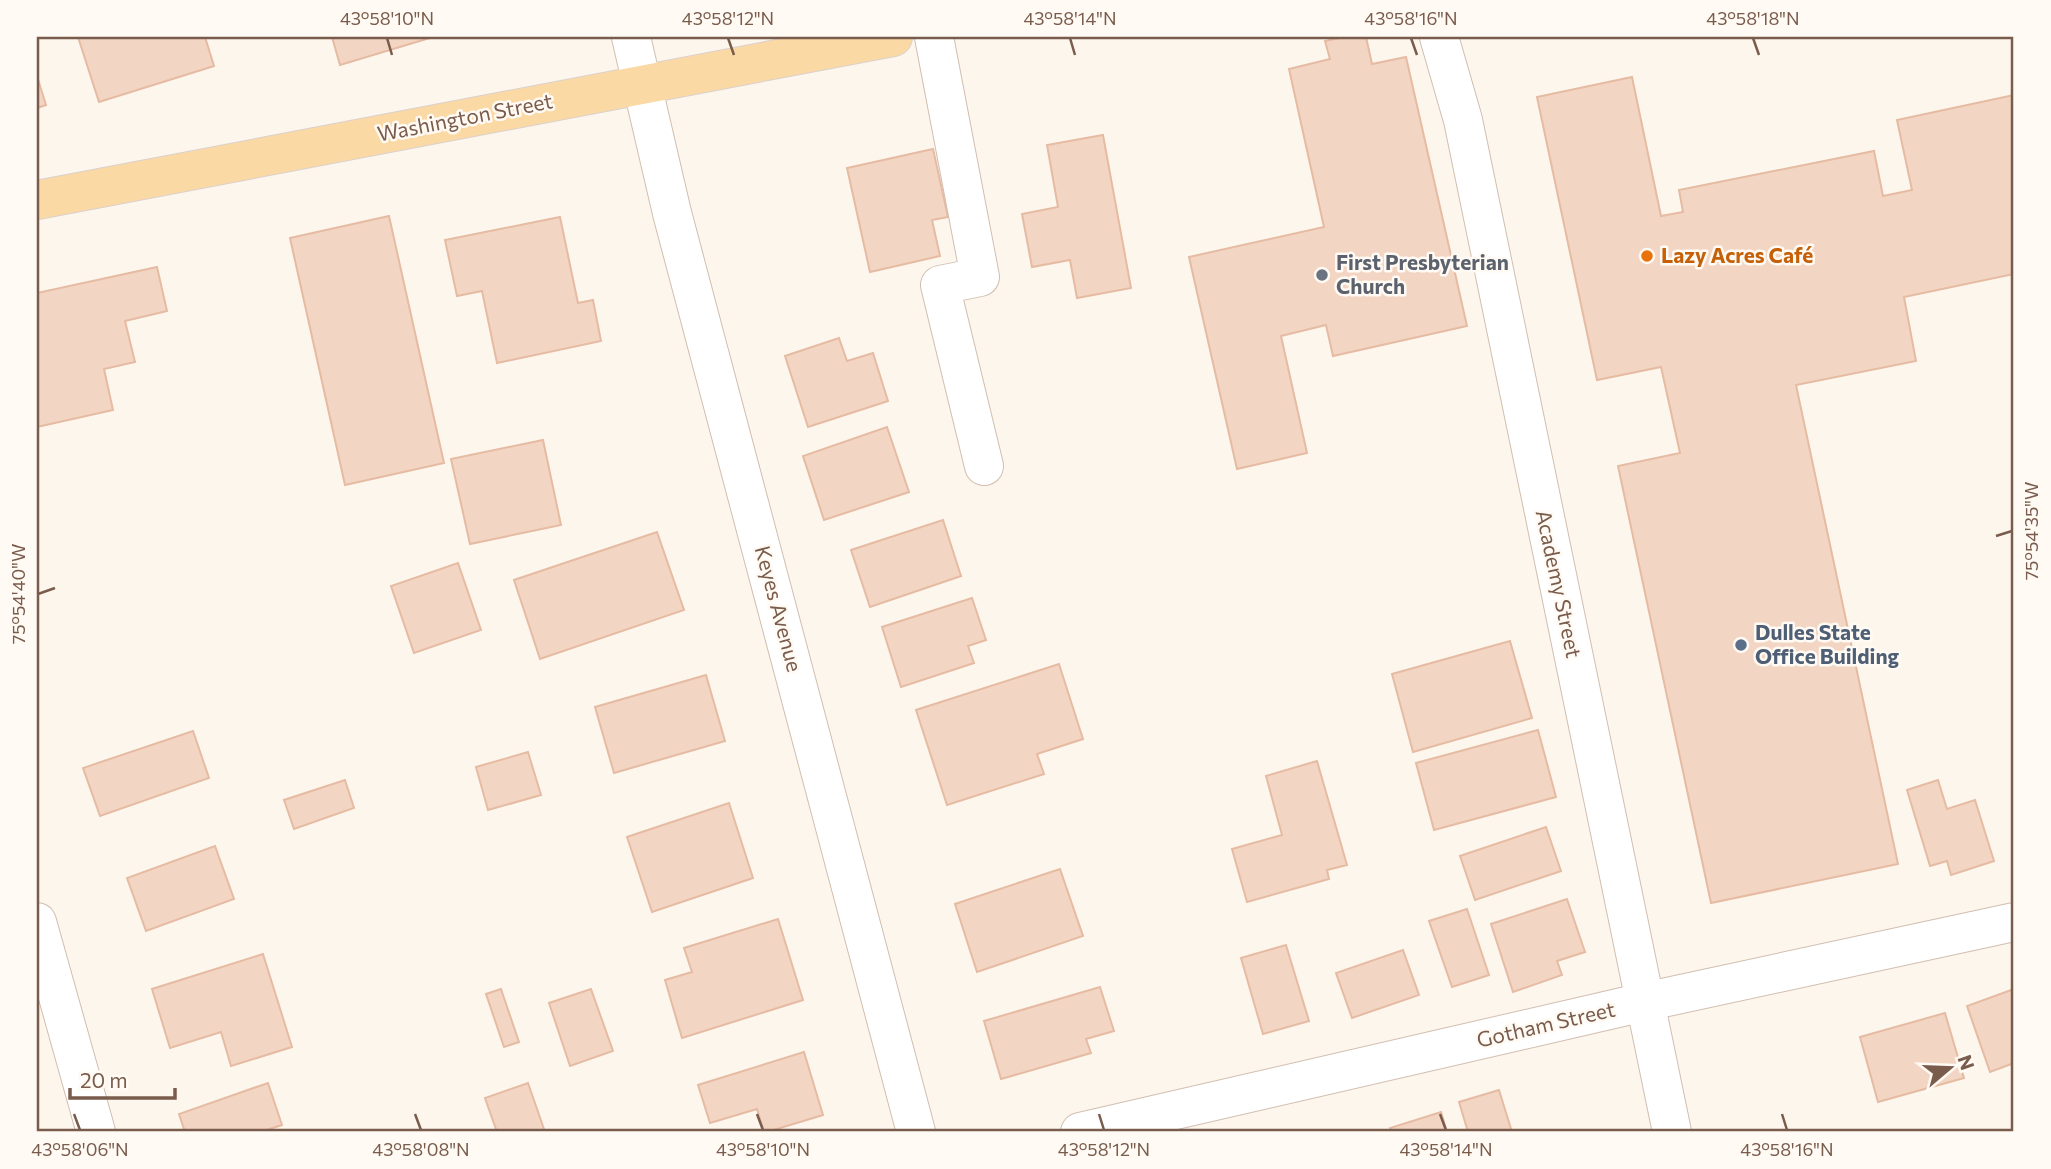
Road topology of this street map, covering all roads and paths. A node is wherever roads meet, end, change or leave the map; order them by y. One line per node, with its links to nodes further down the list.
1 (631, 37): 5 (street, Keyes Avenue)
2 (893, 37): 5 (main road, Washington Street)
3 (934, 37): 7 (street)
4 (1439, 37): 10 (street, Academy Street)
5 (644, 84): 6 (main road, Washington Street); 12 (street, Keyes Avenue)
6 (37, 200)
7 (984, 466)
8 (37, 922): 11 (street)
9 (2014, 922): 10 (street, Gotham Street)
10 (1644, 1002): 13 (street, Gotham Street); 14 (street, Academy Street)
11 (96, 1132)
12 (916, 1132)
13 (1080, 1132)
14 (1672, 1132)

